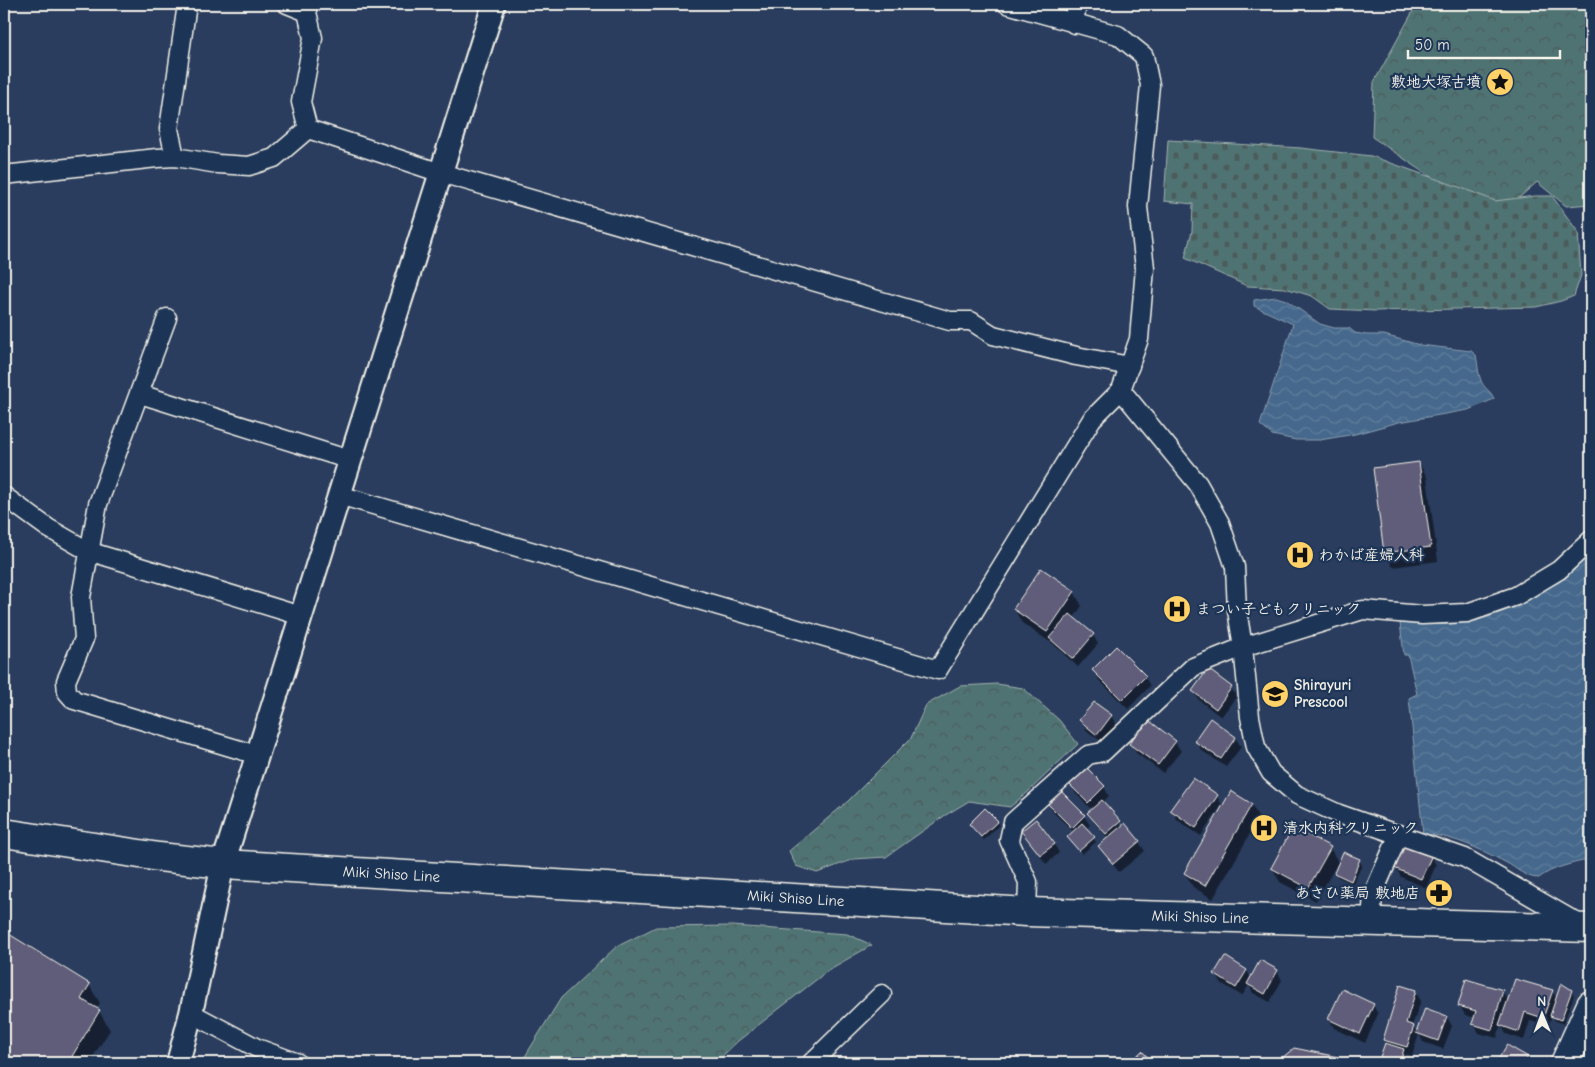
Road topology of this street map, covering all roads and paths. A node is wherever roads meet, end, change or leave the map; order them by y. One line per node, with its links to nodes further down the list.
1 (187, 4): 8 (street)
2 (288, 4): 7 (street)
3 (494, 4): 9 (street)
4 (1007, 4): 6 (street)
5 (1076, 4): 6 (street)
6 (1074, 24): 12 (street)
7 (308, 129): 8 (street); 9 (street)
8 (175, 157): 10 (street)
9 (441, 173): 12 (street); 15 (street)
10 (4, 175)
11 (167, 318): 14 (street)
12 (1130, 366): 13 (street)
13 (1121, 390): 16 (street); 21 (street)
14 (140, 394): 15 (street); 19 (street)
15 (350, 460): 16 (street)
16 (339, 495): 20 (street)
17 (4, 496): 19 (street)
18 (1591, 540): 21 (street)
19 (88, 551): 20 (street); 22 (street)
20 (301, 616): 22 (street)
21 (1243, 647): 24 (street); 26 (street)
22 (257, 755): 25 (street)
23 (4, 833): 25 (main road, Miki Shiso Line)
24 (1399, 834): 27 (street); 28 (street)
25 (223, 864): 26 (main road, Miki Shiso Line); 31 (street)
26 (1027, 912): 27 (main road, Miki Shiso Line)
27 (1371, 922): 28 (main road, Miki Shiso Line)
28 (1590, 928)
29 (882, 994): 34 (street)
30 (1591, 1004): 35 (main road)
31 (191, 1013): 32 (street); 33 (street)
32 (178, 1063)
33 (298, 1063)
34 (811, 1063)
35 (1565, 1063)

